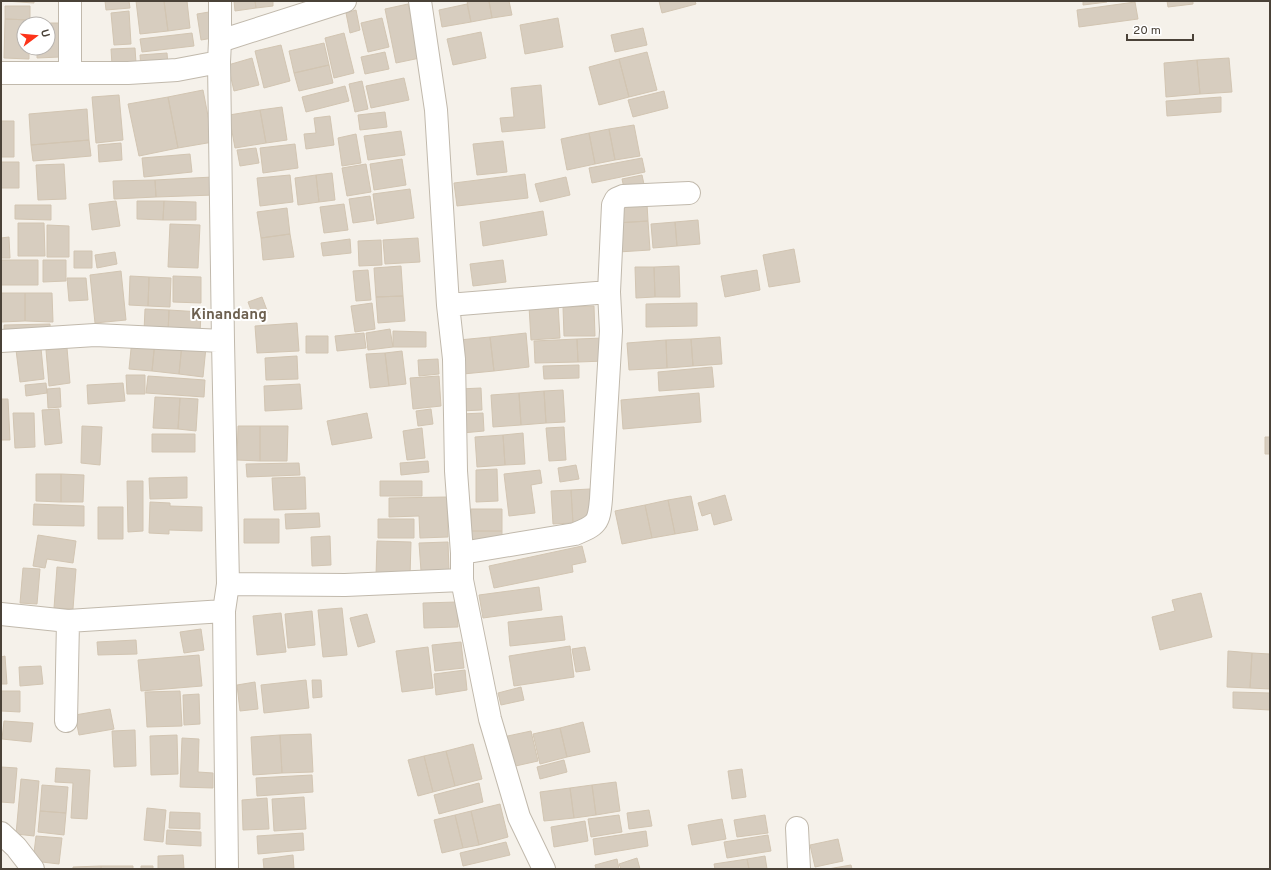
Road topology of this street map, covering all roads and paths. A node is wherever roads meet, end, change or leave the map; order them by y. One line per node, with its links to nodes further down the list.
1 (70, 1): 8 (street)
2 (220, 1): 5 (street)
3 (345, 1): 5 (street)
4 (420, 1): 11 (street)
5 (220, 41): 6 (street)
6 (219, 62): 8 (street); 13 (street)
7 (1, 73): 8 (street)
8 (70, 73)
9 (689, 193): 10 (street)
10 (609, 292): 11 (street); 14 (street)
11 (448, 305): 14 (street)
12 (1, 341): 13 (street)
13 (223, 341): 16 (street)
14 (462, 553): 15 (street)
15 (462, 580): 16 (street); 25 (street)
16 (228, 584): 17 (street)
17 (224, 611): 19 (street); 24 (street)
18 (1, 614): 19 (street)
19 (68, 620): 20 (street)
20 (66, 721)
21 (797, 828): 26 (street)
22 (1, 833): 23 (street)
23 (33, 869)
24 (227, 869)
25 (544, 869)
26 (799, 869)

